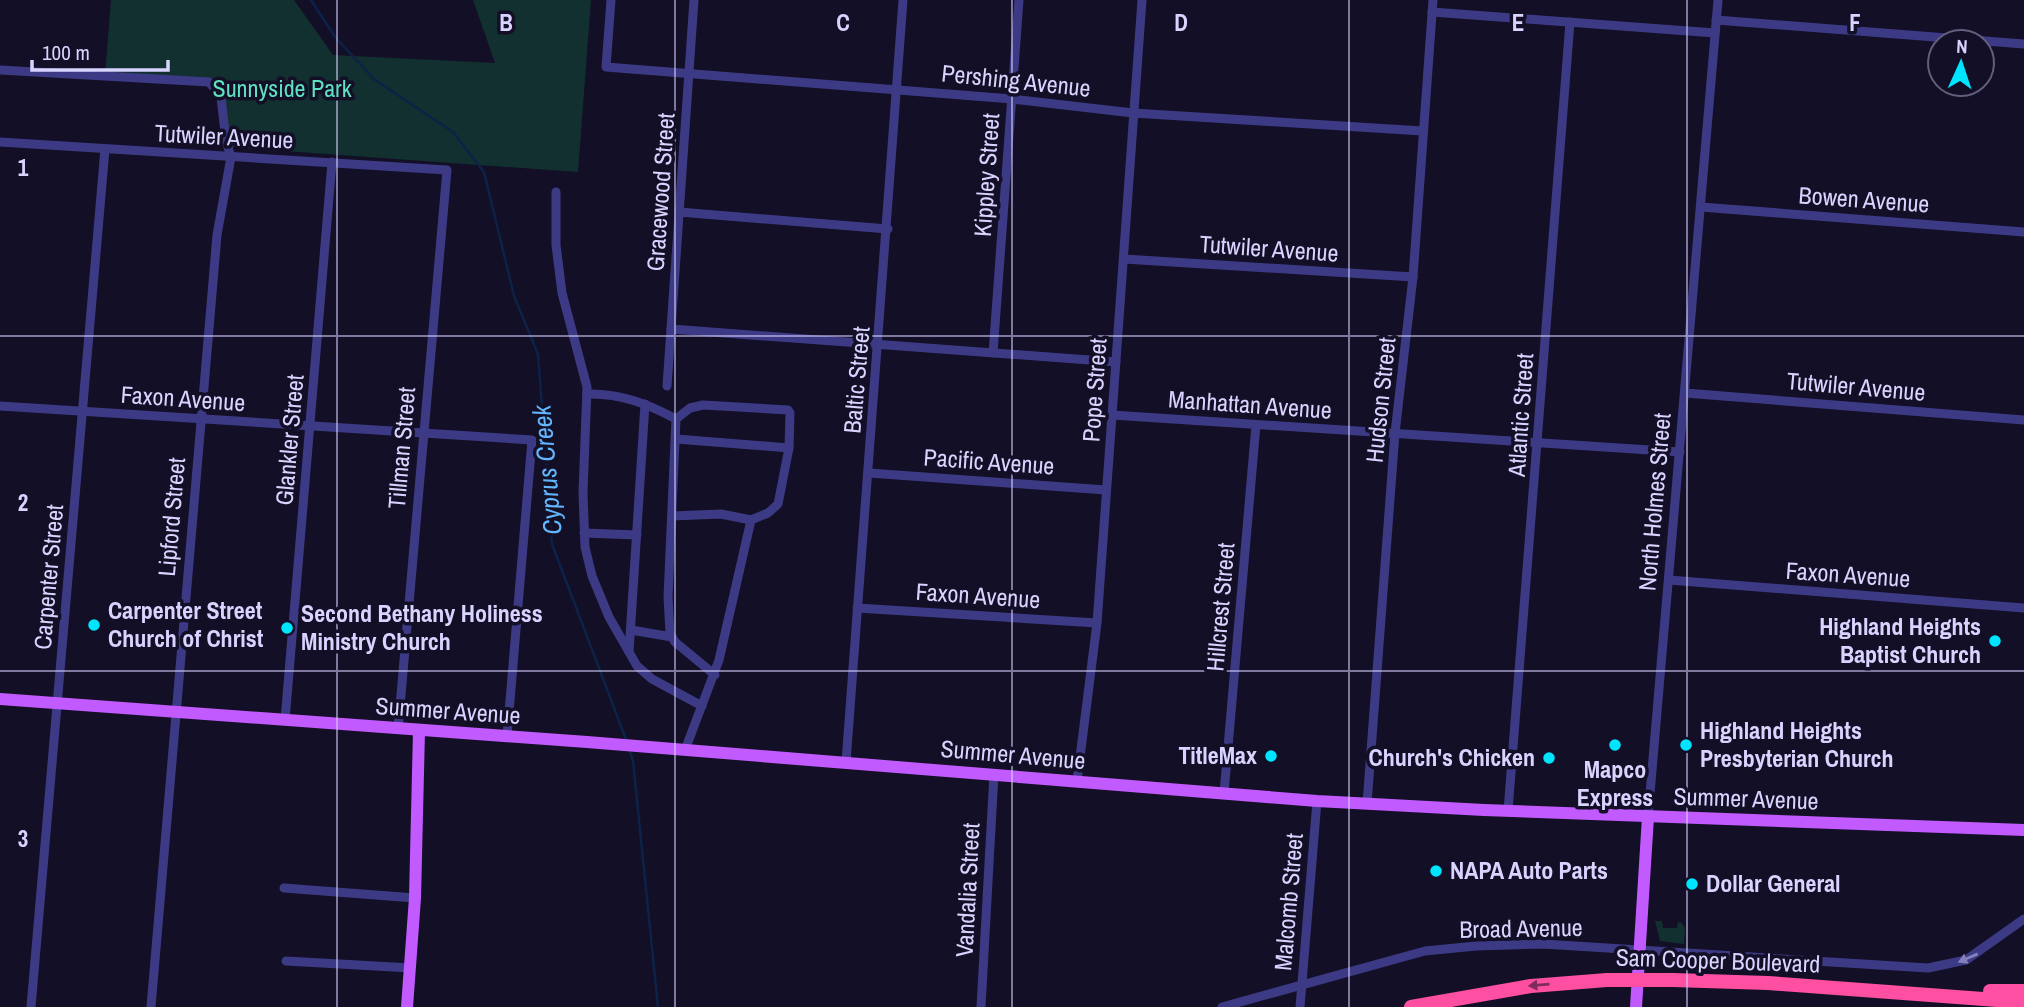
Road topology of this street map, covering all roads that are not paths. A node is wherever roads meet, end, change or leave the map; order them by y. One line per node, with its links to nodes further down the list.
1 (611, 0): 14 (street, Pershing Avenue)
2 (694, 0): 14 (street, Gracewood Street)
3 (903, 0): 15 (street, Baltic Street)
4 (1019, 0): 16 (street, Kippley Street)
5 (1142, 0): 17 (street, Pope Street)
6 (1433, 0): 8 (street, Hudson Street)
7 (1718, 0): 9 (street, North Holmes Street)
8 (1432, 12): 10 (street); 18 (street, Hudson Street)
9 (1716, 20): 11 (street, North Holmes Street); 12 (street)
10 (1570, 22): 11 (street); 50 (street, Atlantic Street)
11 (1715, 33): 25 (street, North Holmes Street)
12 (2024, 44)
13 (0, 71): 21 (street)
14 (688, 75): 15 (street, Pershing Avenue); 26 (street, Gracewood Street)
15 (897, 89): 16 (street, Pershing Avenue); 27 (street, Baltic Street)
16 (1012, 99): 17 (street, Pershing Avenue); 33 (street, Kippley Street)
17 (1133, 113): 18 (street, Pershing Avenue); 29 (street, Pope Street)
18 (1423, 131): 30 (street, Hudson Street)
19 (0, 142): 20 (street, Tutwiler Avenue)
20 (105, 149): 21 (street, Tutwiler Avenue); 40 (street, Carpenter Street)
21 (232, 157): 22 (street, Tutwiler Avenue); 43 (street, Lipford Street)
22 (332, 162): 23 (street, Tutwiler Avenue); 46 (street, Glankler Street)
23 (446, 170): 48 (street, Tillman Street)
24 (556, 192): 37 (street)
25 (1701, 207): 28 (street, Bowen Avenue); 36 (street, North Holmes Street)
26 (679, 212): 27 (street); 31 (street, Gracewood Street)
27 (888, 229): 32 (street, Baltic Street)
28 (2024, 232)
29 (1124, 259): 30 (street, Tutwiler Avenue); 34 (street, Pope Street)
30 (1413, 277): 47 (street, Hudson Street)
31 (671, 329): 32 (street); 35 (street, Gracewood Street)
32 (879, 345): 33 (street); 53 (street, Baltic Street)
33 (993, 353): 34 (street)
34 (1116, 362): 41 (street, Pope Street)
35 (667, 386)
36 (1685, 393): 44 (street, Tutwiler Avenue); 52 (street, North Holmes Street)
37 (587, 394): 38 (street); 57 (street)
38 (645, 404): 42 (street); 58 (street)
39 (0, 406): 40 (street, Faxon Avenue)
40 (83, 411): 43 (street, Faxon Avenue); 68 (street, Carpenter Street)
41 (1112, 415): 45 (street, Manhattan Avenue); 54 (street, Pope Street)
42 (676, 419): 49 (street); 51 (street)
43 (201, 420): 46 (street, Faxon Avenue); 70 (street, Lipford Street)
44 (2024, 420)
45 (1256, 425): 47 (street, Manhattan Avenue); 79 (street, Hillcrest Street)
46 (310, 428): 48 (street, Faxon Avenue); 71 (street, Glankler Street)
47 (1395, 433): 50 (street, Manhattan Avenue); 81 (street, Hudson Street)
48 (424, 435): 72 (street, Tillman Street); 74 (street, Faxon Avenue)
49 (677, 439): 51 (street); 55 (street)
50 (1538, 443): 52 (street, Manhattan Avenue); 82 (street, Atlantic Street)
51 (789, 448): 56 (street)
52 (1680, 452): 59 (street, North Holmes Street)
53 (869, 473): 54 (street, Pacific Avenue); 60 (street, Baltic Street)
54 (1106, 490): 62 (street, Pope Street)
55 (673, 516): 56 (street); 64 (street)
56 (751, 520): 66 (street)
57 (584, 533): 58 (street); 65 (street)
58 (637, 535): 63 (street)
59 (1669, 580): 61 (street, Faxon Avenue); 83 (street, North Holmes Street)
60 (857, 608): 62 (street, Faxon Avenue); 76 (street, Baltic Street)
61 (2024, 608)
62 (1097, 623): 78 (street, Pope Street)
63 (631, 630): 64 (street); 65 (street)
64 (672, 637): 66 (street)
65 (629, 653): 69 (street)
66 (715, 675): 69 (street)
67 (0, 699): 68 (main road, Summer Avenue)
68 (57, 704): 70 (main road, Summer Avenue); 95 (street, Carpenter Street)
69 (702, 705): 75 (street)
70 (174, 713): 71 (main road, Summer Avenue); 96 (street, Lipford Street)
71 (285, 720): 72 (main road, Summer Avenue)
72 (398, 729): 73 (main road, Summer Avenue)
73 (419, 730): 74 (main road, Summer Avenue); 86 (main road)
74 (507, 736): 75 (main road, Summer Avenue)
75 (685, 750): 76 (main road, Summer Avenue)
76 (846, 762): 77 (main road, Summer Avenue)
77 (994, 774): 78 (main road, Summer Avenue); 98 (street, Vandalia Street)
78 (1077, 781): 79 (main road, Summer Avenue)
79 (1224, 793): 80 (main road, Summer Avenue)
80 (1317, 801): 81 (main road, Summer Avenue); 91 (street, Malcomb Street)
81 (1367, 804): 82 (main road, Summer Avenue)
82 (1508, 811): 83 (main road, Summer Avenue)
83 (1648, 817): 84 (main road, Summer Avenue); 88 (main road, North Holmes Street)
84 (2024, 830)
85 (284, 888): 86 (street)
86 (415, 898): 90 (main road)
87 (2024, 919): 88 (street, Broad Avenue, one-way to 88)
88 (1640, 950): 91 (street, Broad Avenue); 102 (main road, North Holmes Street)
89 (286, 961): 90 (street)
90 (411, 968): 97 (main road)
91 (1301, 984): 99 (street, Broad Avenue); 100 (street, Malcomb Street)
92 (1873, 990): 93 (highway); 94 (highway, Sam Cooper Boulevard); 101 (highway, Sam Cooper Boulevard, one-way to 101, bridge)
93 (2024, 991)
94 (2024, 1002)
95 (31, 1007)
96 (151, 1007)
97 (407, 1007)
98 (981, 1007)
99 (1222, 1007)
100 (1300, 1007)
101 (1412, 1007)
102 (1636, 1007)

